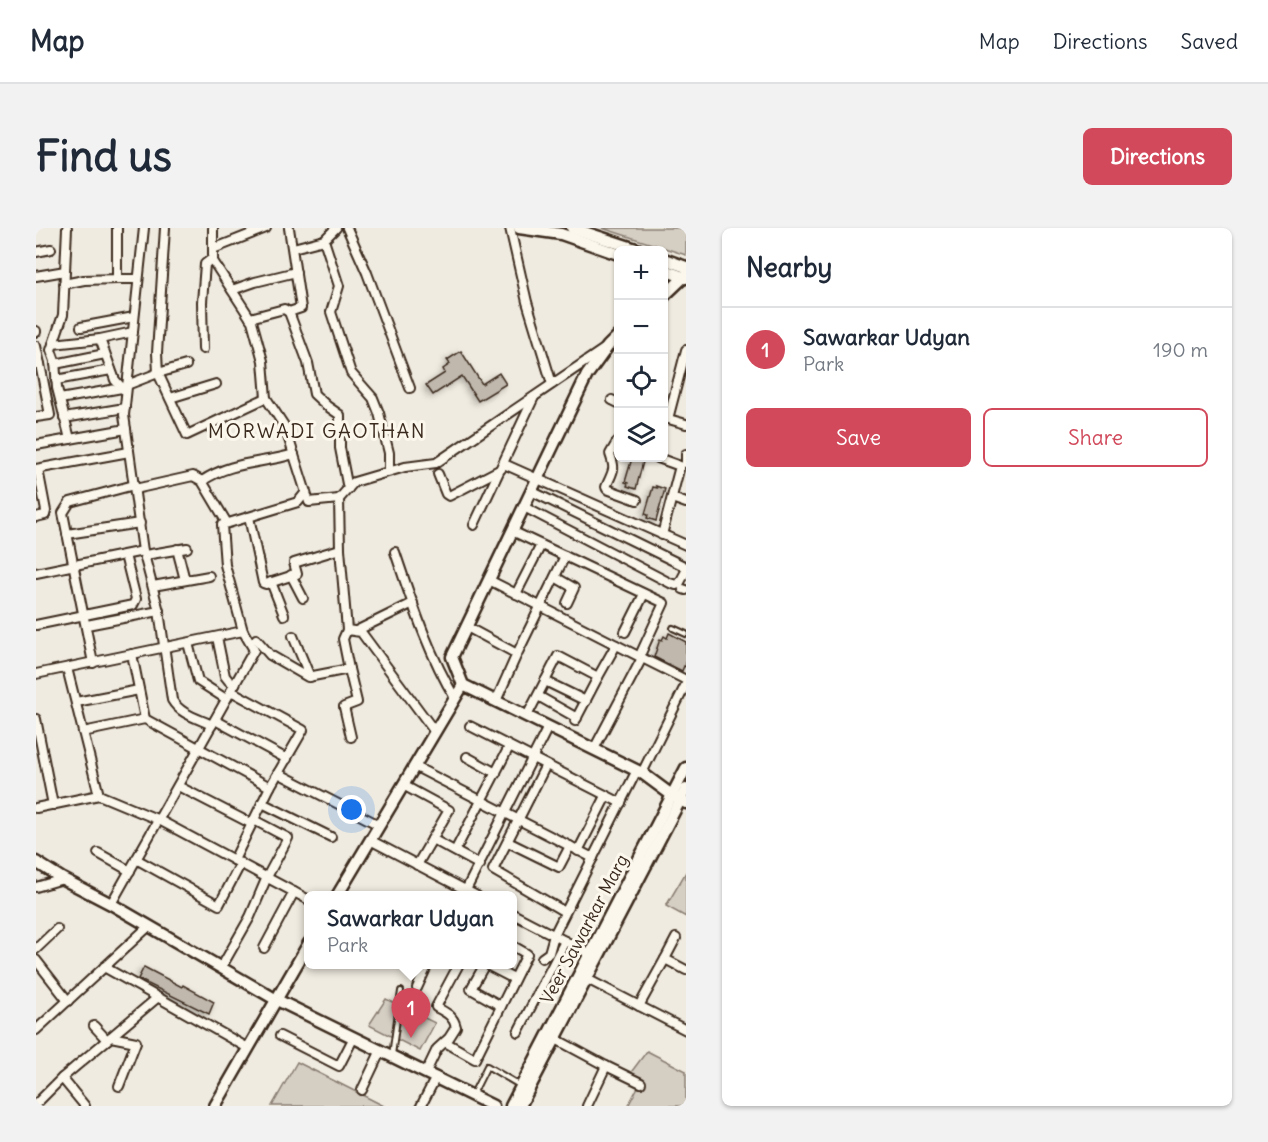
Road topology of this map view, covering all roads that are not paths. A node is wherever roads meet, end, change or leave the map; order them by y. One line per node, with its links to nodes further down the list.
1 (68, 228): 21 (street)
2 (117, 228): 26 (street)
3 (144, 228): 27 (street)
4 (165, 228): 48 (street)
5 (213, 228): 19 (street)
6 (267, 228): 19 (street)
7 (289, 228): 15 (street)
8 (336, 228): 13 (street)
9 (347, 228): 54 (street)
10 (510, 228): 52 (street)
11 (519, 228): 18 (street)
12 (572, 228): 14 (street)
13 (324, 240): 15 (street); 78 (street)
14 (627, 246)
15 (293, 248): 23 (street)
16 (51, 249): 17 (street)
17 (36, 252)
18 (614, 253)
19 (213, 254): 29 (street); 41 (street)
20 (668, 262): 24 (street)
21 (65, 271): 25 (street); 28 (street)
22 (668, 271): 24 (street)
23 (296, 272): 29 (street); 31 (street)
24 (685, 274): 30 (street)
25 (36, 276)
26 (117, 279): 27 (street); 28 (street)
27 (138, 279): 32 (street)
28 (64, 284): 38 (street)
29 (232, 290): 33 (street)
30 (668, 291)
31 (289, 312): 33 (street); 83 (street)
32 (134, 317): 34 (street); 35 (street)
33 (250, 318): 57 (street)
34 (81, 327)
35 (133, 332): 36 (street); 53 (street)
36 (100, 339): 38 (street); 43 (street)
37 (614, 340): 40 (street)
38 (53, 344): 45 (street)
39 (36, 346): 44 (street)
40 (608, 346): 52 (street); 80 (street)
41 (203, 349)
42 (686, 350): 49 (street)
43 (105, 354): 45 (street); 47 (street)
44 (38, 364): 61 (street)
45 (55, 364): 50 (street)
46 (186, 365): 48 (street)
47 (111, 370): 50 (street); 53 (street)
48 (158, 373): 53 (street); 56 (street)
49 (682, 378): 60 (street)
50 (56, 380): 58 (street)
51 (216, 384): 56 (street)
52 (552, 384): 55 (street)
53 (125, 388): 58 (street); 59 (street)
54 (410, 388)
55 (534, 396): 76 (street); 78 (street)
56 (170, 398): 57 (street)
57 (266, 398): 70 (street)
58 (60, 399): 62 (street)
59 (125, 408): 62 (street); 65 (street)
60 (668, 413)
61 (36, 417)
62 (64, 418): 66 (street)
63 (668, 419): 64 (street)
64 (686, 424)
65 (126, 429): 66 (street); 69 (street)
66 (70, 439): 67 (street)
67 (36, 445)
68 (614, 448): 72 (street)
69 (129, 452): 77 (street); 82 (street)
70 (294, 454): 81 (street); 85 (street)
71 (686, 454): 75 (street)
72 (614, 462)
73 (614, 462): 88 (street)
74 (668, 462): 86 (street)
75 (686, 463)
76 (503, 466): 79 (street); 80 (street); 95 (street)
77 (37, 469): 91 (street)
78 (389, 471): 83 (street)
79 (438, 474)
80 (538, 478): 84 (street); 98 (street)
81 (202, 482): 82 (street); 94 (street)
82 (134, 487): 93 (street); 97 (street)
83 (348, 489): 87 (street)
84 (531, 491): 90 (street); 109 (street)
85 (306, 492): 87 (street); 92 (street)
86 (672, 498): 89 (street); 98 (street)
87 (339, 499): 103 (street)
88 (637, 500)
89 (686, 503)
90 (524, 507): 96 (street); 109 (street)
91 (36, 517)
92 (249, 517): 94 (street); 116 (street)
93 (140, 523): 97 (street); 105 (street)
94 (227, 523): 133 (street)
95 (474, 525)
96 (512, 531): 99 (street); 115 (street)
97 (68, 534): 108 (street)
98 (662, 535): 100 (street)
99 (541, 544): 107 (street); 118 (street)
100 (686, 545)
101 (187, 548): 102 (street)
102 (177, 549): 105 (street); 114 (street)
103 (340, 549): 111 (street); 131 (street)
104 (395, 552): 121 (street)
105 (144, 553): 106 (street); 117 (street)
106 (125, 555): 108 (street); 125 (street)
107 (565, 556): 113 (street); 119 (street)
108 (74, 566): 110 (street); 125 (street)
109 (686, 569)
110 (36, 570)
111 (291, 575): 116 (street); 120 (street)
112 (209, 576): 114 (street)
113 (555, 577): 122 (street); 123 (street)
114 (185, 580): 117 (street)
115 (489, 580): 118 (street); 129 (street)
116 (271, 582): 126 (street)
117 (153, 586): 124 (street)
118 (516, 594): 123 (street)
119 (644, 594): 134 (street); 144 (street)
120 (303, 598)
121 (413, 603): 132 (street); 157 (street)
122 (567, 603)
123 (541, 607): 140 (street); 143 (street)
124 (159, 611): 128 (street); 141 (street)
125 (85, 614): 127 (street); 128 (street)
126 (284, 615)
127 (36, 625)
128 (87, 625): 145 (street)
129 (466, 627): 143 (street); 153 (street)
130 (673, 628): 135 (lane)
131 (347, 630): 132 (street); 147 (street)
132 (356, 631): 168 (street)
133 (243, 632): 137 (street); 155 (street)
134 (625, 632)
135 (686, 634)
136 (293, 636): 149 (street)
137 (217, 637): 139 (street); 155 (street)
138 (256, 639): 149 (street)
139 (188, 643): 141 (street); 155 (street)
140 (616, 645): 144 (street); 150 (street)
141 (165, 648): 142 (street); 164 (street)
142 (132, 654): 145 (street); 154 (street)
143 (517, 654): 158 (street)
144 (642, 658): 152 (street); 172 (street)
145 (93, 663): 146 (street)
146 (68, 668): 148 (street); 160 (street)
147 (349, 669): 149 (street); 169 (street)
148 (36, 674)
149 (310, 677)
150 (598, 677): 151 (street); 159 (street)
151 (545, 681): 156 (street); 159 (street)
152 (686, 682): 179 (street)
153 (463, 685): 157 (street); 158 (street)
154 (139, 690): 160 (street); 163 (street)
155 (231, 691): 164 (street); 175 (street)
156 (538, 696): 159 (street); 161 (street)
157 (455, 698): 168 (street)
158 (496, 701): 161 (street)
159 (586, 701)
160 (76, 702): 167 (street)
161 (527, 716): 166 (street)
162 (36, 719): 192 (street)
163 (145, 719): 167 (street); 171 (street)
164 (214, 722): 171 (street); 175 (street)
165 (470, 726): 170 (street)
166 (548, 727): 172 (street); 174 (street)
167 (83, 732): 186 (street)
168 (435, 732): 177 (street)
169 (351, 737)
170 (509, 747): 174 (street); 181 (street)
171 (199, 749): 183 (street); 184 (street)
172 (594, 749): 179 (street)
173 (467, 757): 181 (street)
174 (531, 758): 176 (street); 194 (street)
175 (287, 759): 180 (street)
176 (546, 765): 187 (street); 196 (street)
177 (414, 766): 182 (street); 189 (street)
178 (686, 768): 188 (street, Veer Sawarkar Marg)
179 (639, 772): 188 (street); 191 (street)
180 (278, 773): 184 (street); 198 (street)
181 (496, 773): 189 (street)
182 (403, 785): 198 (street); 200 (street)
183 (178, 786): 195 (street); 197 (street)
184 (270, 787): 190 (street)
185 (686, 789): 188 (street, Veer Sawarkar Marg)
186 (99, 795): 192 (street); 195 (street)
187 (606, 796): 191 (street); 204 (street)
188 (680, 800): 234 (street, Veer Sawarkar Marg); 246 (street, Veer Sawarkar Marg)
189 (481, 801): 194 (street); 205 (street)
190 (262, 803): 197 (street); 199 (street)
191 (621, 803): 207 (street)
192 (52, 804): 193 (street)
193 (36, 808)
194 (505, 813): 196 (street); 212 (street)
195 (159, 820): 208 (street); 209 (street)
196 (519, 820): 202 (street); 203 (street)
197 (253, 822): 209 (street); 214 (street)
198 (379, 825): 201 (street)
199 (331, 837)
200 (432, 839): 205 (street); 211 (street)
201 (370, 840): 211 (street); 217 (street)
202 (508, 842): 203 (street); 223 (street)
203 (570, 846): 204 (street)
204 (579, 850): 207 (street)
205 (455, 851): 212 (street)
206 (98, 853): 213 (street)
207 (593, 858): 223 (street)
208 (136, 860): 209 (street); 213 (street)
209 (237, 861): 214 (street)
210 (36, 862): 215 (street)
211 (417, 865): 218 (street)
212 (480, 865): 219 (street)
213 (130, 871): 222 (street)
214 (267, 877): 220 (street); 239 (street)
215 (63, 879): 216 (street); 222 (street)
216 (36, 887)
217 (340, 891)
218 (461, 891)
219 (465, 891)
220 (294, 892): 221 (street); 230 (street)
221 (304, 897)
222 (111, 904): 225 (street)
223 (565, 912): 227 (street)
224 (517, 916): 227 (street)
225 (149, 926): 238 (street); 239 (street)
226 (57, 929): 232 (street)
227 (554, 935): 229 (street); 235 (street)
228 (676, 938): 236 (street)
229 (565, 941): 234 (street); 257 (street)
230 (264, 948)
231 (517, 948): 245 (street)
232 (36, 949)
233 (304, 951): 250 (street)
234 (590, 954): 259 (street, Veer Sawarkar Marg)
235 (542, 958)
236 (665, 959): 244 (street); 253 (street)
237 (36, 960): 251 (street)
238 (104, 967): 249 (street); 251 (street)
239 (221, 968): 250 (street)
240 (426, 969): 247 (street)
241 (456, 969): 262 (street)
242 (482, 969): 252 (street)
243 (495, 969): 245 (street)
244 (686, 970)
245 (514, 979): 252 (street)
246 (587, 979): 253 (street); 259 (street, Veer Sawarkar Marg)
247 (417, 988)
248 (401, 991): 265 (lane)
249 (158, 998): 261 (street); 263 (street)
250 (275, 999): 260 (street); 263 (street)
251 (68, 1001): 255 (street)
252 (501, 1006): 262 (street)
253 (639, 1006): 256 (street)
254 (94, 1026): 261 (street)
255 (36, 1030)
256 (686, 1030)
257 (518, 1032)
258 (280, 1036): 260 (street)
259 (551, 1036): 266 (street); 271 (street, Veer Sawarkar Marg); 280 (street, Veer Sawarkar Marg)
260 (354, 1037): 264 (street)
261 (109, 1038): 268 (street); 270 (street)
262 (445, 1042): 267 (street)
263 (248, 1048): 276 (street)
264 (381, 1050): 265 (street); 272 (street)
265 (392, 1056): 267 (street)
266 (606, 1066): 269 (street); 281 (street)
267 (431, 1074): 273 (street); 277 (street)
268 (62, 1078): 274 (street); 275 (street)
269 (641, 1083)
270 (119, 1086)
271 (522, 1086): 273 (lane); 279 (street, Veer Sawarkar Marg)
272 (362, 1090)
273 (473, 1095): 278 (street)
274 (36, 1104)
275 (85, 1106)
276 (215, 1106)
277 (421, 1106)
278 (493, 1106)
279 (511, 1106)
280 (520, 1106)
281 (587, 1106)

